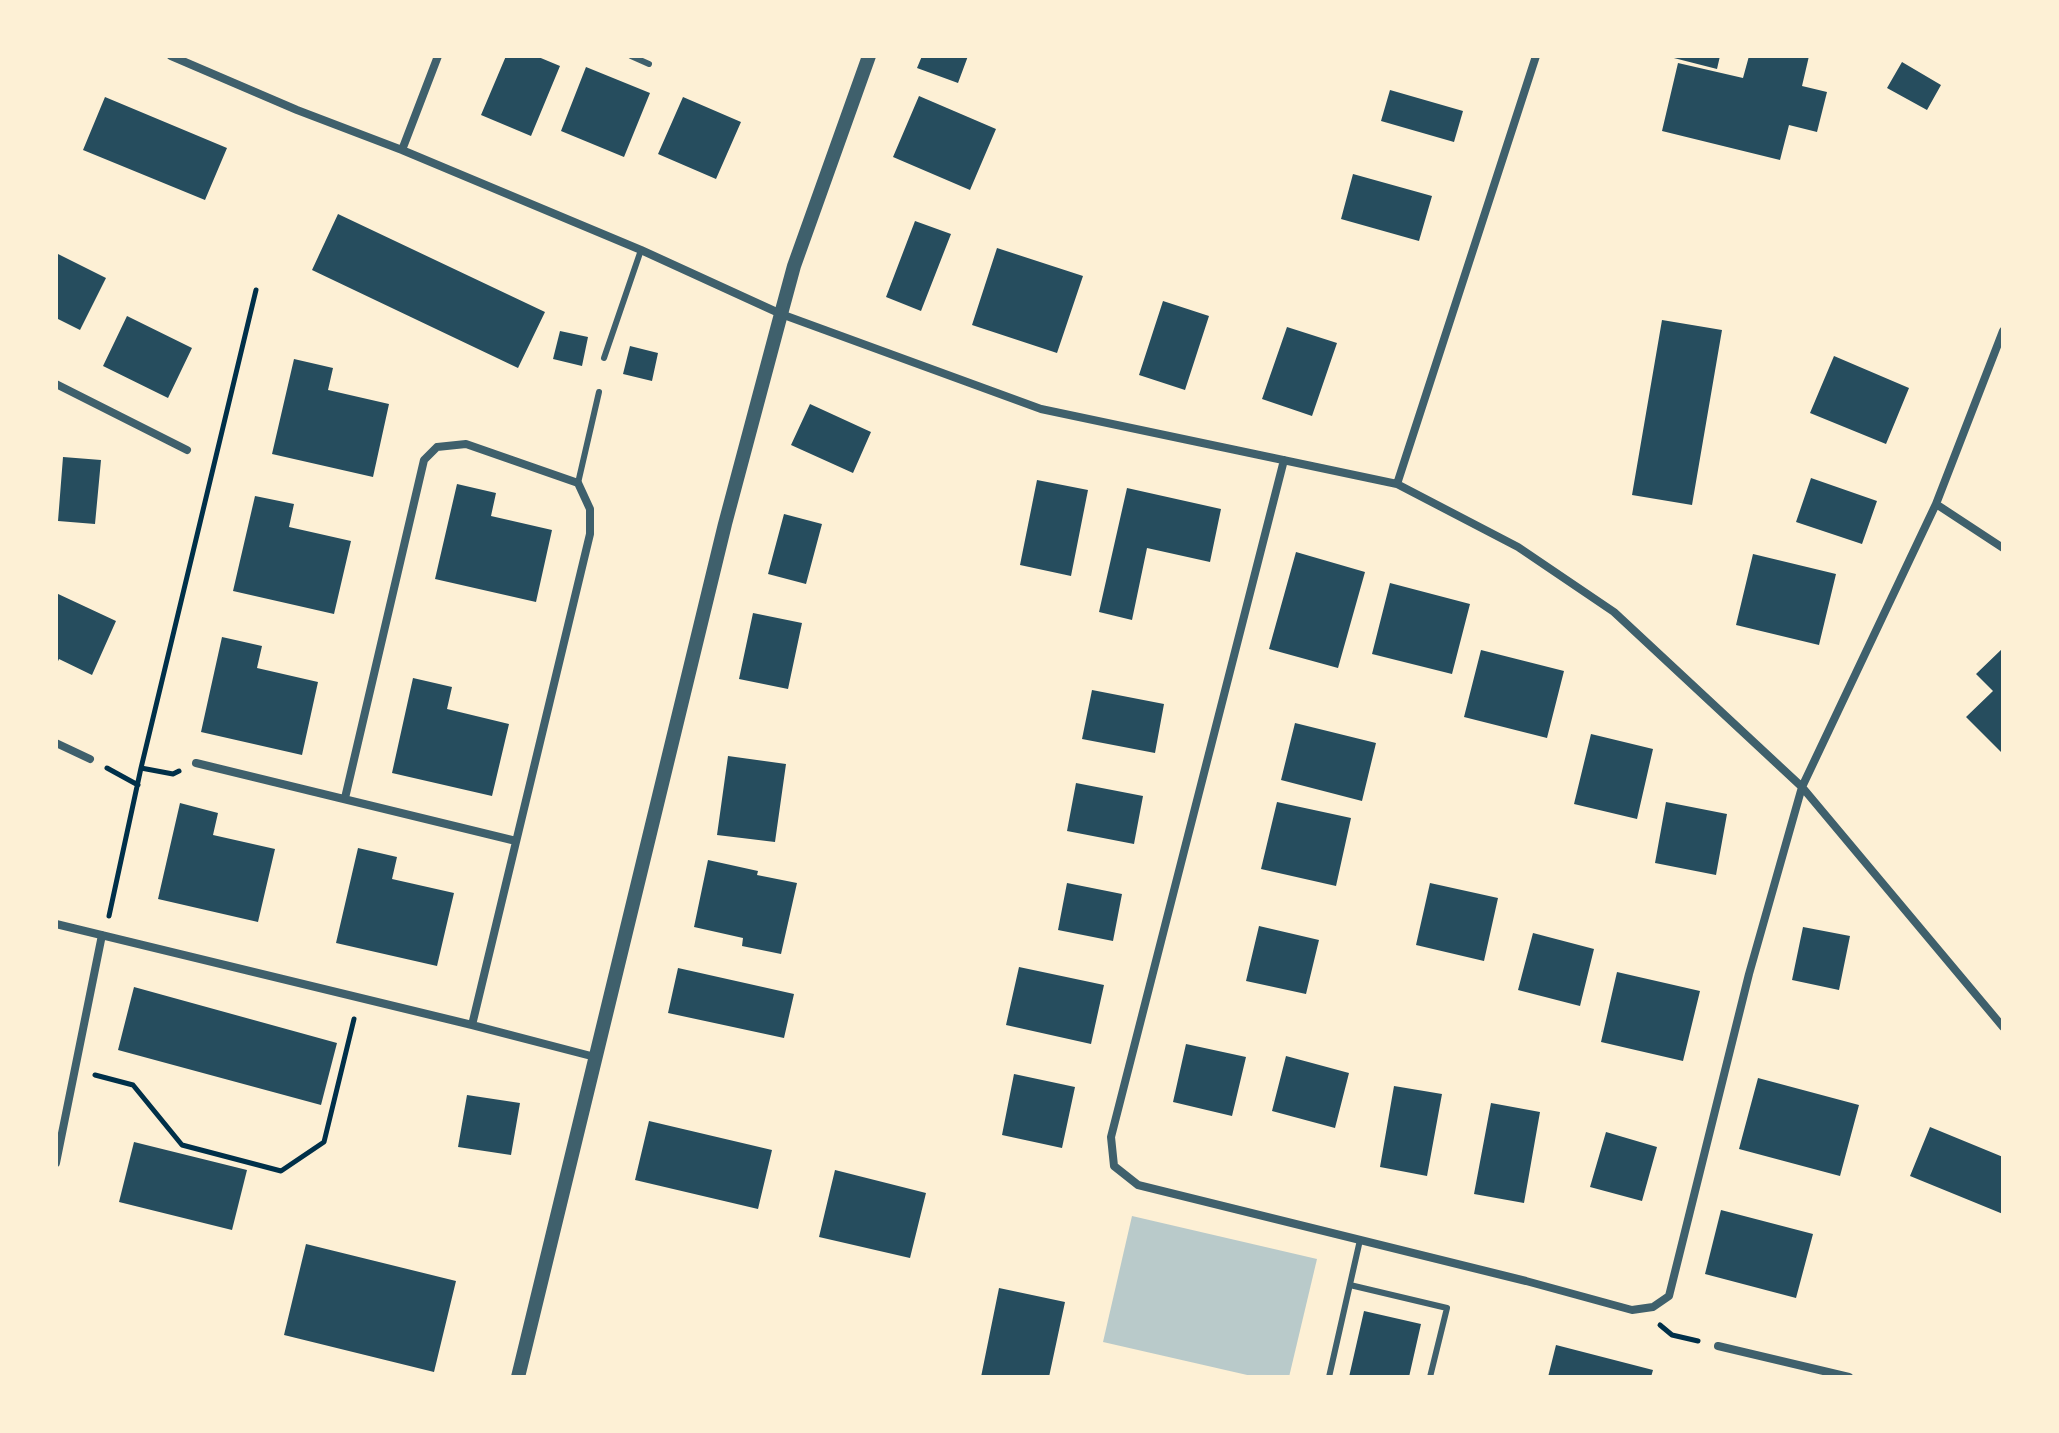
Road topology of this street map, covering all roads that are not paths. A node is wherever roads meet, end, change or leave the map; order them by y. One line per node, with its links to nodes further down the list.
1 (171, 56): 7 (street)
2 (438, 56): 7 (street)
3 (631, 56): 6 (lane)
4 (869, 56): 9 (street)
5 (1536, 56): 17 (street)
6 (649, 64)
7 (402, 150): 8 (street)
8 (641, 250): 9 (street); 11 (lane)
9 (781, 314): 15 (street); 30 (street)
10 (2003, 331): 18 (street)
11 (604, 358)
12 (56, 384): 14 (street)
13 (599, 392): 16 (lane)
14 (187, 450)
15 (1284, 460): 17 (street); 32 (street)
16 (578, 483): 24 (street); 25 (street)
17 (1397, 484): 23 (street)
18 (1936, 504): 19 (street); 23 (street)
19 (2003, 548)
20 (56, 743): 21 (street)
21 (90, 759)
22 (196, 763): 24 (street)
23 (1802, 787): 29 (street); 32 (street)
24 (345, 798): 25 (street)
25 (516, 841): 28 (street)
26 (56, 924): 27 (street)
27 (102, 935): 28 (street); 31 (street)
28 (472, 1025): 30 (street)
29 (2003, 1027)
30 (595, 1057): 35 (street)
31 (56, 1163)
32 (1360, 1240): 33 (lane)
33 (1350, 1285): 36 (lane); 37 (lane)
34 (1718, 1346): 38 (street)
35 (518, 1377)
36 (1329, 1377)
37 (1430, 1377)
38 (1849, 1377)

